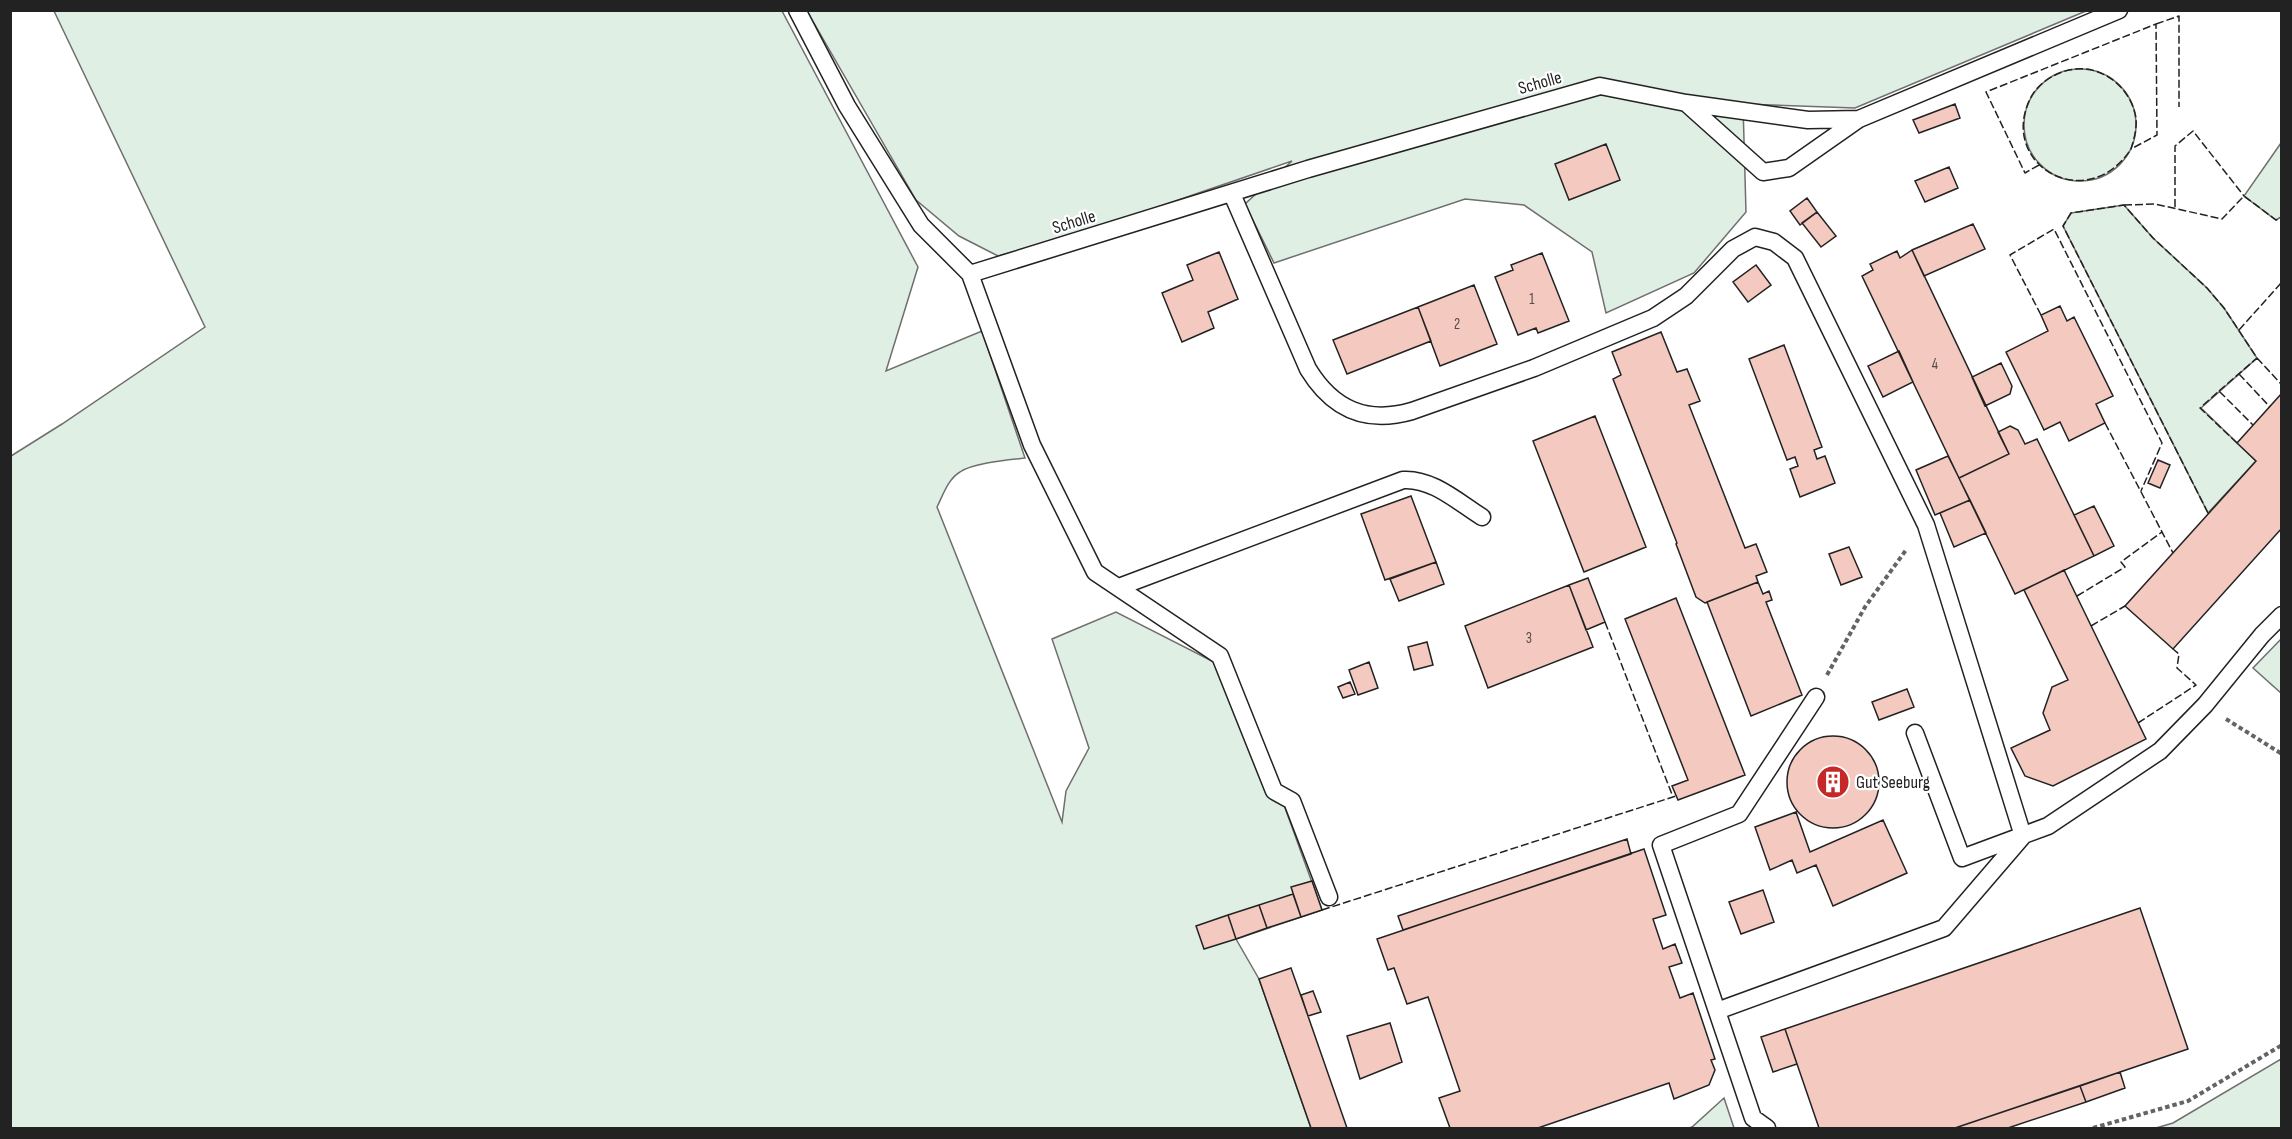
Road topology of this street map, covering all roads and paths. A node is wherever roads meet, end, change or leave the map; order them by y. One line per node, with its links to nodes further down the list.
1 (797, 10): 6 (lane)
2 (2119, 10): 4 (lane, Scholle)
3 (1686, 103): 4 (lane, Scholle); 4 (lane); 5 (lane, Scholle)
4 (1859, 119)
5 (1232, 194): 6 (lane, Scholle); 8 (lane)
6 (970, 274): 9 (lane)
7 (1482, 517): 9 (lane)
8 (1926, 525): 11 (path); 15 (lane)
9 (1119, 587): 16 (lane)
10 (2282, 615): 12 (lane)
11 (1816, 697): 17 (lane)
12 (2205, 705): 14 (path); 15 (lane)
13 (1915, 733): 15 (lane)
14 (2282, 753)
15 (2023, 836): 17 (lane)
16 (1329, 897)
17 (1717, 1011): 19 (lane)
18 (2282, 1045): 20 (path)
19 (1767, 1128)
20 (2093, 1128)

